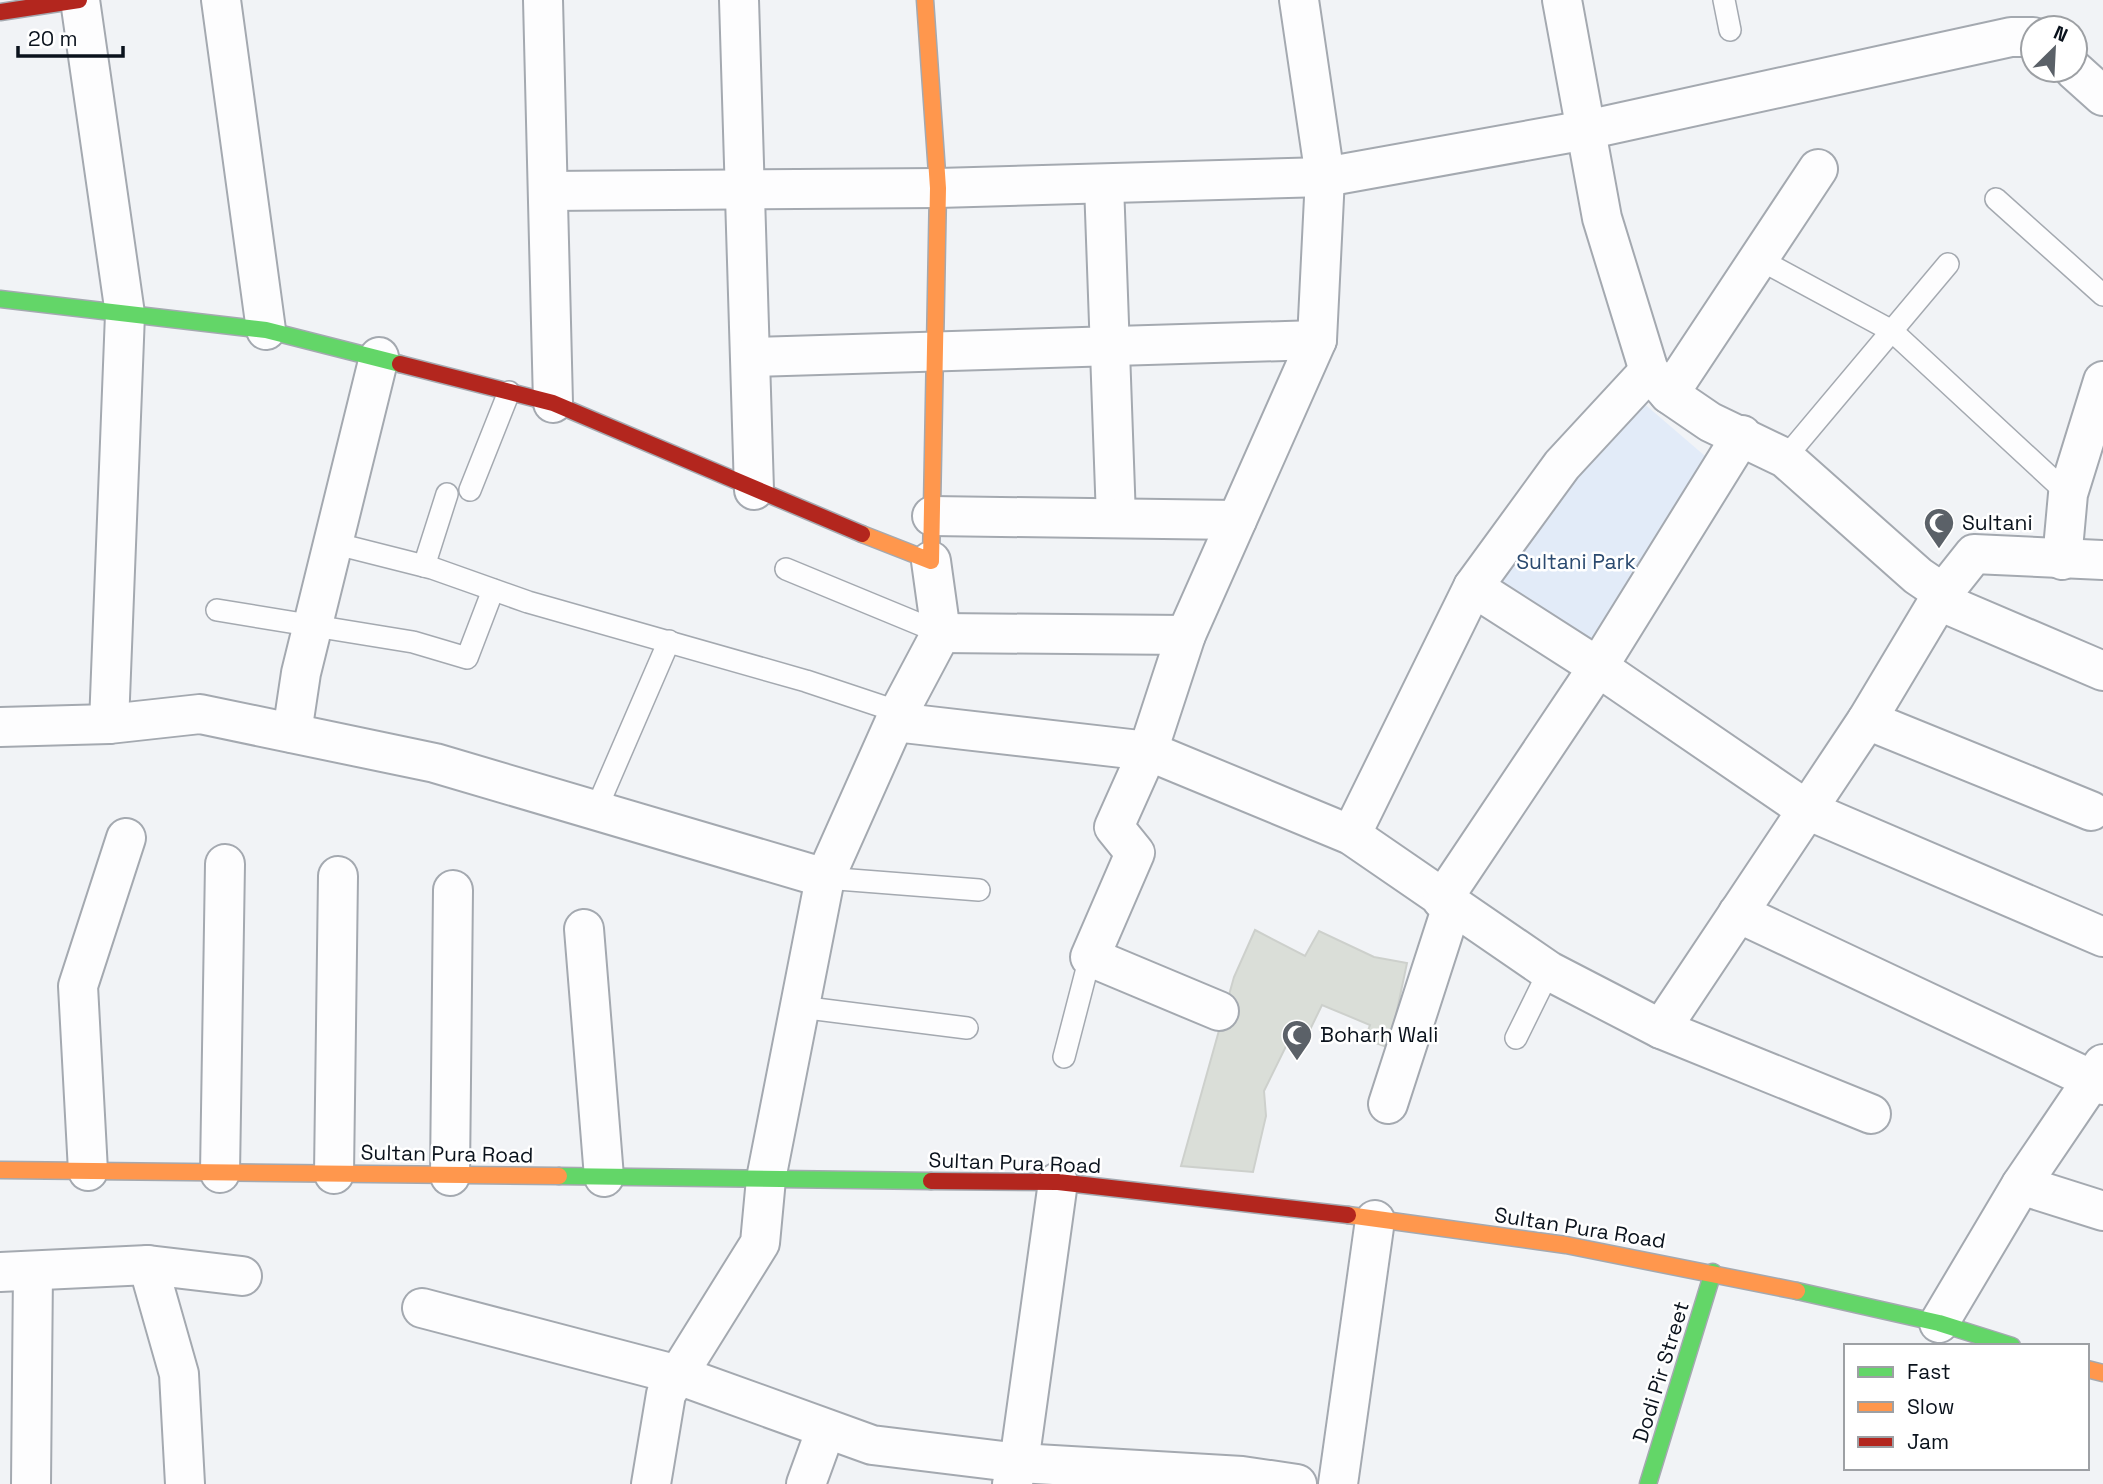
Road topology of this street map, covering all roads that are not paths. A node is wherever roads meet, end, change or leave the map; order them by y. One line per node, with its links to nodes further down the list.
1 (80, 0): 9 (main road); 26 (street)
2 (220, 0): 27 (street)
3 (543, 0): 20 (street)
4 (739, 0): 18 (street)
5 (925, 0): 19 (main road)
6 (1299, 0): 16 (street)
7 (1562, 0): 14 (street)
8 (1724, 0): 10 (lane)
9 (18, 7)
10 (1730, 30)
11 (2019, 37): 14 (street)
12 (2089, 83): 13 (street)
13 (2103, 96)
14 (1586, 130): 16 (street); 35 (street)
15 (1818, 169): 22 (street)
16 (1325, 177): 17 (street); 29 (street)
17 (1104, 184): 19 (street); 30 (street)
18 (746, 188): 19 (street); 20 (street); 33 (street)
19 (938, 188): 31 (main road)
20 (548, 191): 37 (street)
21 (1996, 199): 24 (lane)
22 (1757, 258): 28 (lane); 35 (street)
23 (1948, 264): 28 (lane)
24 (2103, 295)
25 (0, 299): 26 (main road)
26 (125, 314): 27 (main road); 65 (street)
27 (266, 330): 32 (main road)
28 (1892, 331): 39 (lane); 43 (lane)
29 (1317, 340): 30 (street); 46 (street)
30 (1110, 346): 31 (street); 45 (street)
31 (935, 351): 33 (street); 44 (main road)
32 (379, 356): 36 (main road); 47 (street)
33 (751, 357): 41 (street)
34 (2103, 381): 43 (street)
35 (1659, 383): 38 (street); 53 (street)
36 (509, 391): 37 (main road); 40 (lane)
37 (553, 403): 41 (main road)
38 (1742, 435): 39 (street); 61 (street)
39 (1785, 458): 55 (street)
40 (470, 489)
41 (754, 490): 50 (main road)
42 (447, 494): 51 (lane)
43 (2068, 494): 48 (street)
44 (932, 516): 45 (street); 50 (main road)
45 (1116, 518): 46 (street)
46 (1237, 520): 59 (street)
47 (333, 543): 51 (lane); 57 (street)
48 (2062, 560): 49 (street); 55 (street)
49 (2103, 560)
50 (931, 561): 58 (street)
51 (424, 566): 54 (lane)
52 (786, 569): 58 (lane)
53 (1473, 587): 61 (street); 72 (street)
54 (493, 590): 57 (lane); 60 (lane)
55 (1941, 597): 62 (street); 64 (street)
56 (217, 610): 57 (lane)
57 (313, 625): 67 (street)
58 (941, 633): 59 (street); 63 (street)
59 (1186, 635): 68 (street)
60 (669, 641): 63 (lane); 71 (lane)
61 (1598, 667): 69 (street); 79 (street)
62 (2103, 671)
63 (897, 717): 68 (street); 76 (street)
64 (1867, 720): 69 (street); 70 (street)
65 (109, 724): 66 (street); 67 (street)
66 (0, 727)
67 (292, 733): 71 (street)
68 (1148, 751): 72 (street); 83 (street)
69 (1807, 810): 80 (street); 82 (street)
70 (2091, 811)
71 (595, 812): 76 (street)
72 (1351, 835): 79 (street)
73 (126, 838): 95 (street)
74 (225, 864): 96 (street)
75 (338, 876): 97 (street)
76 (825, 878): 78 (lane); 85 (street)
77 (453, 890): 98 (street)
78 (979, 890)
79 (1447, 903): 84 (street); 92 (street)
80 (1738, 913): 88 (street); 91 (street)
81 (584, 929): 99 (street)
82 (2103, 937)
83 (1090, 957): 86 (street); 90 (lane)
84 (1549, 971): 88 (street); 89 (lane)
85 (800, 1007): 87 (lane); 100 (street)
86 (1219, 1011)
87 (967, 1028)
88 (1661, 1029): 93 (street)
89 (1516, 1038)
90 (1064, 1057)
91 (2099, 1076): 102 (street)
92 (1388, 1104)
93 (1871, 1114)
94 (0, 1170): 95 (main road, Sultan Pura Road)
95 (88, 1171): 96 (main road, Sultan Pura Road)
96 (220, 1172): 97 (main road, Sultan Pura Road)
97 (334, 1174): 98 (main road, Sultan Pura Road)
98 (450, 1175): 99 (main road, Sultan Pura Road)
99 (604, 1177): 100 (main road, Sultan Pura Road)
100 (766, 1179): 101 (main road, Sultan Pura Road); 112 (street)
101 (1058, 1182): 104 (main road, Sultan Pura Road); 114 (street)
102 (2021, 1185): 103 (street); 110 (street)
103 (2103, 1211)
104 (1375, 1220): 107 (main road, Sultan Pura Road); 120 (street)
105 (148, 1265): 106 (street); 108 (street); 116 (street)
106 (16, 1272): 115 (street)
107 (1713, 1272): 110 (main road, Sultan Pura Road); 121 (main road, Dodi Pir Street)
108 (242, 1276)
109 (422, 1308): 112 (street)
110 (1939, 1323): 111 (main road, Sultan Pura Road)
111 (1997, 1344)
112 (678, 1375): 113 (street); 117 (street)
113 (826, 1429): 114 (street); 118 (street)
114 (1016, 1474): 119 (street)
115 (31, 1484)
116 (185, 1484)
117 (651, 1484)
118 (806, 1484)
119 (1297, 1484)
120 (1338, 1484)
121 (1648, 1484)

